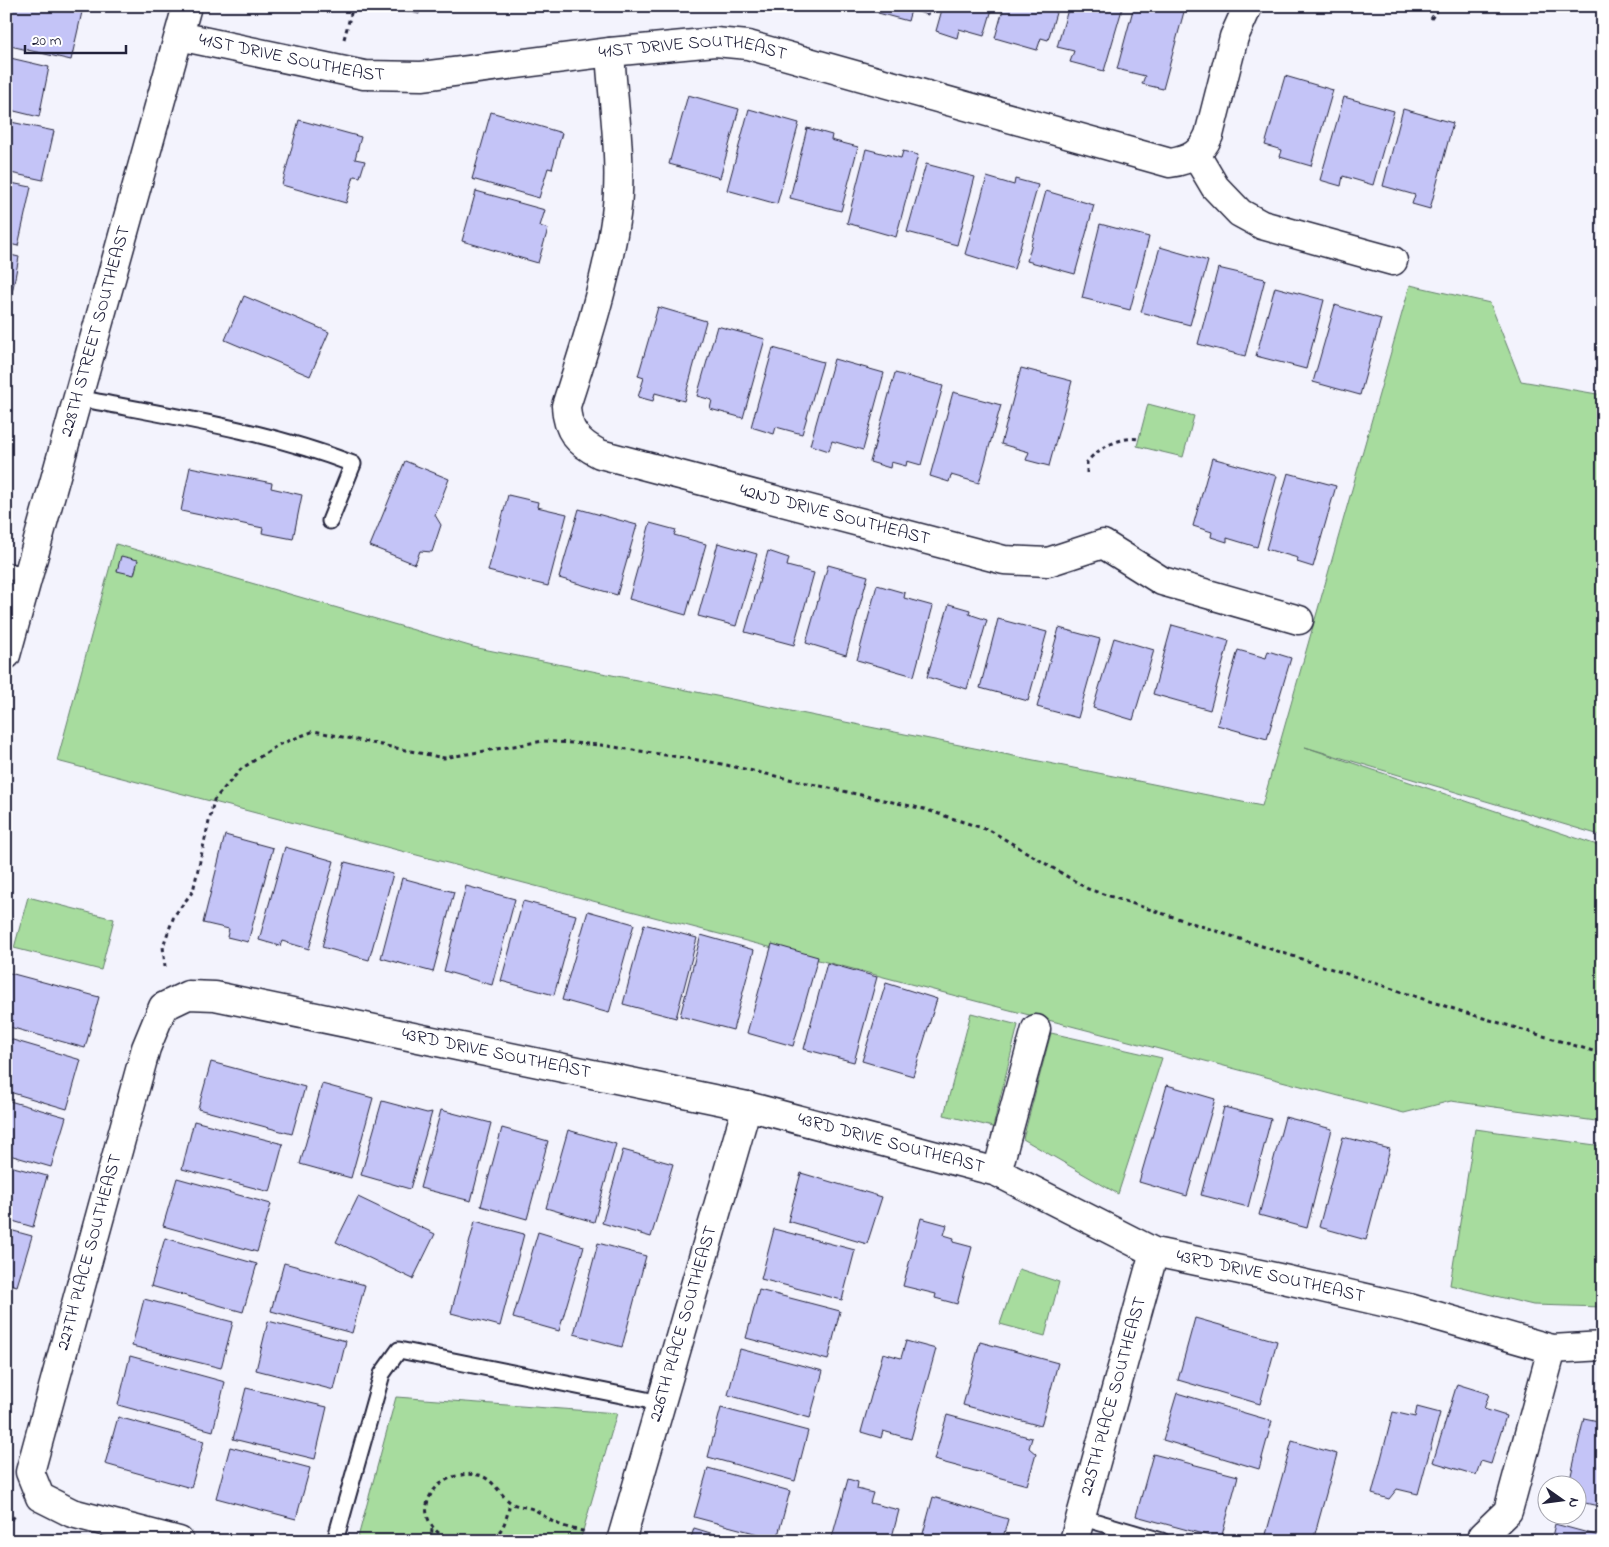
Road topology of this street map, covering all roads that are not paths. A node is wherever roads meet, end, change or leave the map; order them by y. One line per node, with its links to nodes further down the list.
1 (187, 6): 3 (street, 228TH STREET SOUTHEAST)
2 (1248, 6): 5 (street)
3 (179, 36): 4 (street, 41ST DRIVE SOUTHEAST); 7 (street, 228TH STREET SOUTHEAST)
4 (610, 52): 5 (street, 41ST DRIVE SOUTHEAST); 10 (street, 42ND DRIVE SOUTHEAST)
5 (1196, 155): 6 (street)
6 (1394, 261)
7 (78, 398): 8 (lane); 9 (street, 228TH STREET SOUTHEAST)
8 (330, 521)
9 (17, 573): 11 (street, 228TH STREET SOUTHEAST)
10 (1299, 620)
11 (6, 655)
12 (163, 1007): 14 (street, 43RD DRIVE SOUTHEAST); 22 (street, 227TH PLACE SOUTHEAST)
13 (1036, 1029): 15 (street)
14 (747, 1106): 15 (street, 43RD DRIVE SOUTHEAST); 19 (street, 226TH PLACE SOUTHEAST)
15 (997, 1172): 16 (street, 43RD DRIVE SOUTHEAST)
16 (1154, 1252): 18 (street, 43RD DRIVE SOUTHEAST); 20 (street, 225TH PLACE SOUTHEAST)
17 (1603, 1346): 18 (street, 43RD DRIVE SOUTHEAST)
18 (1552, 1349): 21 (street)
19 (661, 1403): 23 (lane); 24 (street, 226TH PLACE SOUTHEAST)
20 (1077, 1529): 25 (lane)
21 (1482, 1536)
22 (179, 1541)
23 (335, 1541)
24 (621, 1541)
25 (1162, 1541)

